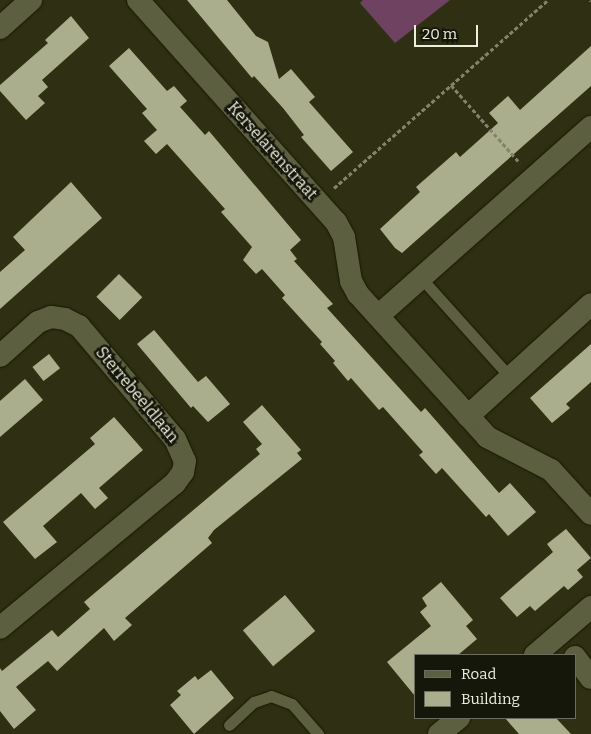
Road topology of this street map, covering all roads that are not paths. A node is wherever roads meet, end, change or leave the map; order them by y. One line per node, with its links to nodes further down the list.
1 (31, 0): 3 (street)
2 (138, 0): 7 (street, Kerselarenstraat)
3 (0, 28)
4 (591, 127): 5 (street)
5 (422, 279): 7 (street); 9 (lane)
6 (591, 304): 9 (street)
7 (378, 316): 10 (street, Kerselarenstraat)
8 (0, 356): 13 (street, Sterrebeeldlaan)
9 (510, 377): 10 (street)
10 (468, 416): 11 (street, Kerselarenstraat)
11 (591, 514)
12 (591, 607): 14 (street)
13 (0, 628)
14 (558, 636): 15 (street); 16 (street)
15 (536, 654)
16 (572, 654)
17 (576, 659): 18 (street)
18 (591, 678)
19 (457, 719): 22 (street)
20 (228, 725): 21 (lane)
21 (318, 734)
22 (439, 734)

